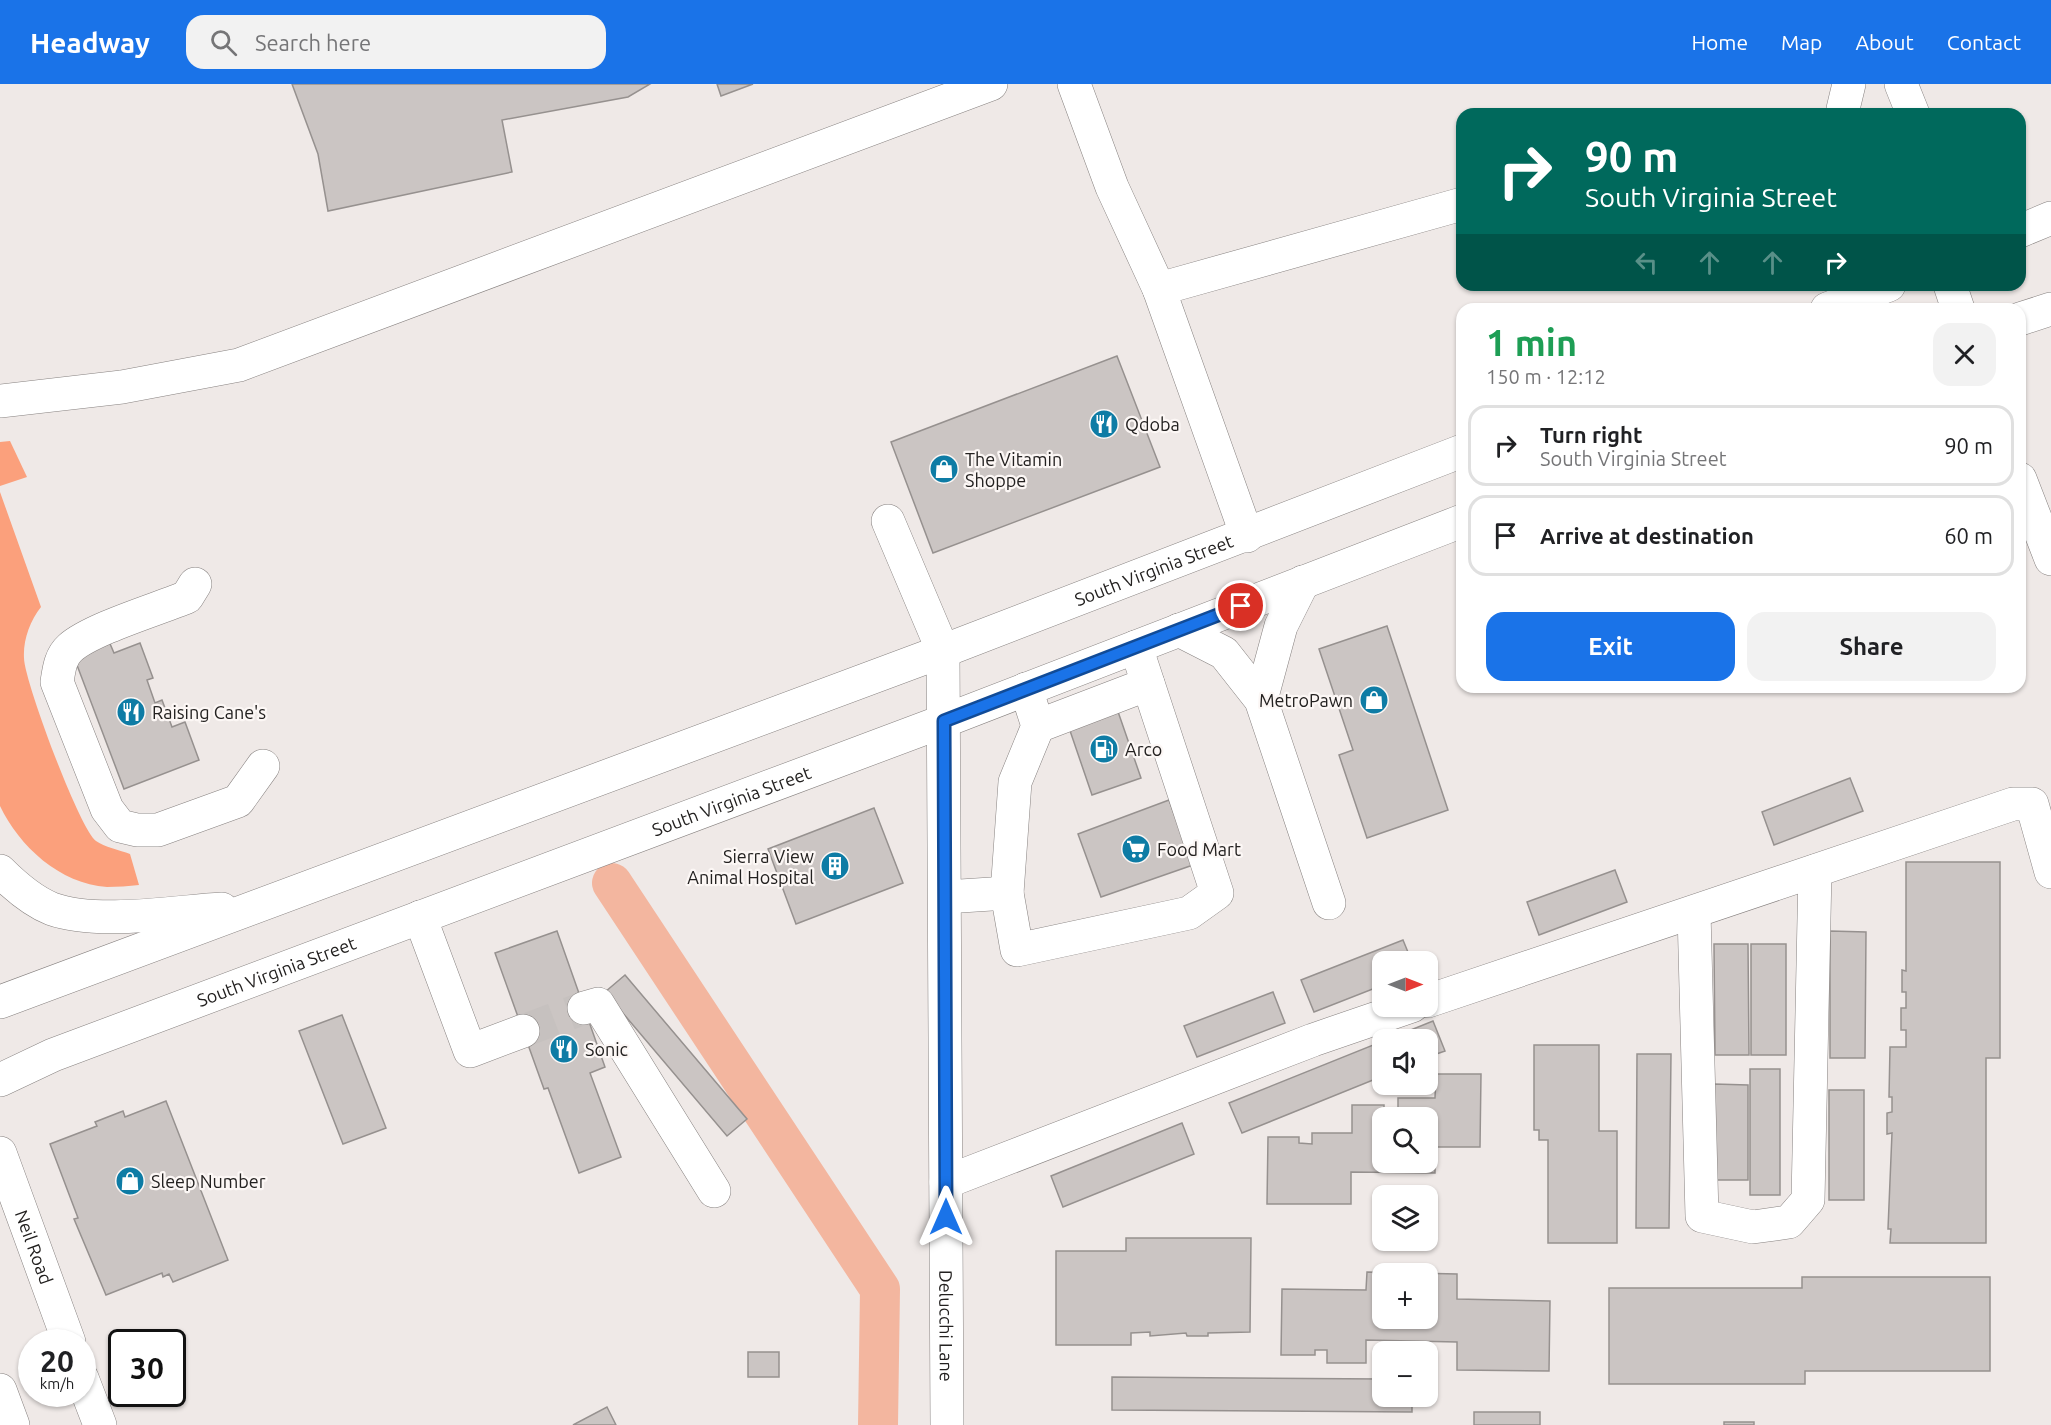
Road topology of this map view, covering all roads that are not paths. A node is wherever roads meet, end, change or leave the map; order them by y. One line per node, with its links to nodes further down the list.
1 (991, 84): 13 (main road)
2 (1074, 84): 8 (main road)
3 (1901, 84): 4 (main road)
4 (1911, 108)
5 (1456, 206): 8 (main road)
6 (2051, 218): 7 (main road)
7 (2026, 228)
8 (1159, 289): 18 (main road)
9 (1874, 291): 10 (main road)
10 (1842, 303)
11 (2051, 309): 12 (main road)
12 (2026, 317)
13 (0, 401)
14 (1456, 453): 18 (main road, South Virginia Street)
15 (2026, 495): 19 (main road)
16 (888, 521): 24 (main road)
17 (1456, 523): 20 (main road, South Virginia Street)
18 (1247, 536): 24 (main road, South Virginia Street)
19 (2051, 560)
20 (1303, 582): 22 (main road, South Virginia Street); 27 (main road)
21 (195, 584): 30 (main road)
22 (1179, 630): 23 (main road, South Virginia Street); 27 (main road)
23 (1136, 647): 25 (main road); 26 (main road, South Virginia Street)
24 (943, 651): 28 (main road, Delucchi Lane); 37 (main road, South Virginia Street)
25 (1148, 684): 29 (main road); 34 (main road)
26 (1026, 690): 28 (main road, South Virginia Street); 29 (main road)
27 (1261, 700): 36 (main road)
28 (944, 721): 35 (main road, Delucchi Lane); 39 (main road, South Virginia Street)
29 (1038, 726): 34 (main road)
30 (263, 766)
31 (0, 871): 37 (main road)
32 (1815, 871): 33 (main road); 38 (main road); 38 (main road)
33 (2051, 872)
34 (1007, 893): 35 (main road)
35 (945, 897): 47 (main road, Delucchi Lane)
36 (1329, 903)
37 (253, 908): 41 (main road, South Virginia Street)
38 (1694, 912): 40 (main road)
39 (420, 918): 44 (main road); 45 (main road, South Virginia Street)
40 (1438, 998)
41 (0, 1002)
42 (584, 1008): 48 (main road)
43 (1381, 1017): 47 (main road)
44 (523, 1031)
45 (0, 1080)
46 (0, 1153): 49 (main road, Neil Road)
47 (946, 1182): 54 (main road, Delucchi Lane)
48 (714, 1191)
49 (64, 1329)
50 (0, 1390): 52 (main road)
51 (93, 1407): 53 (main road)
52 (14, 1425)
53 (100, 1425)
54 (947, 1425): 55 (main road)
55 (971, 1425)

